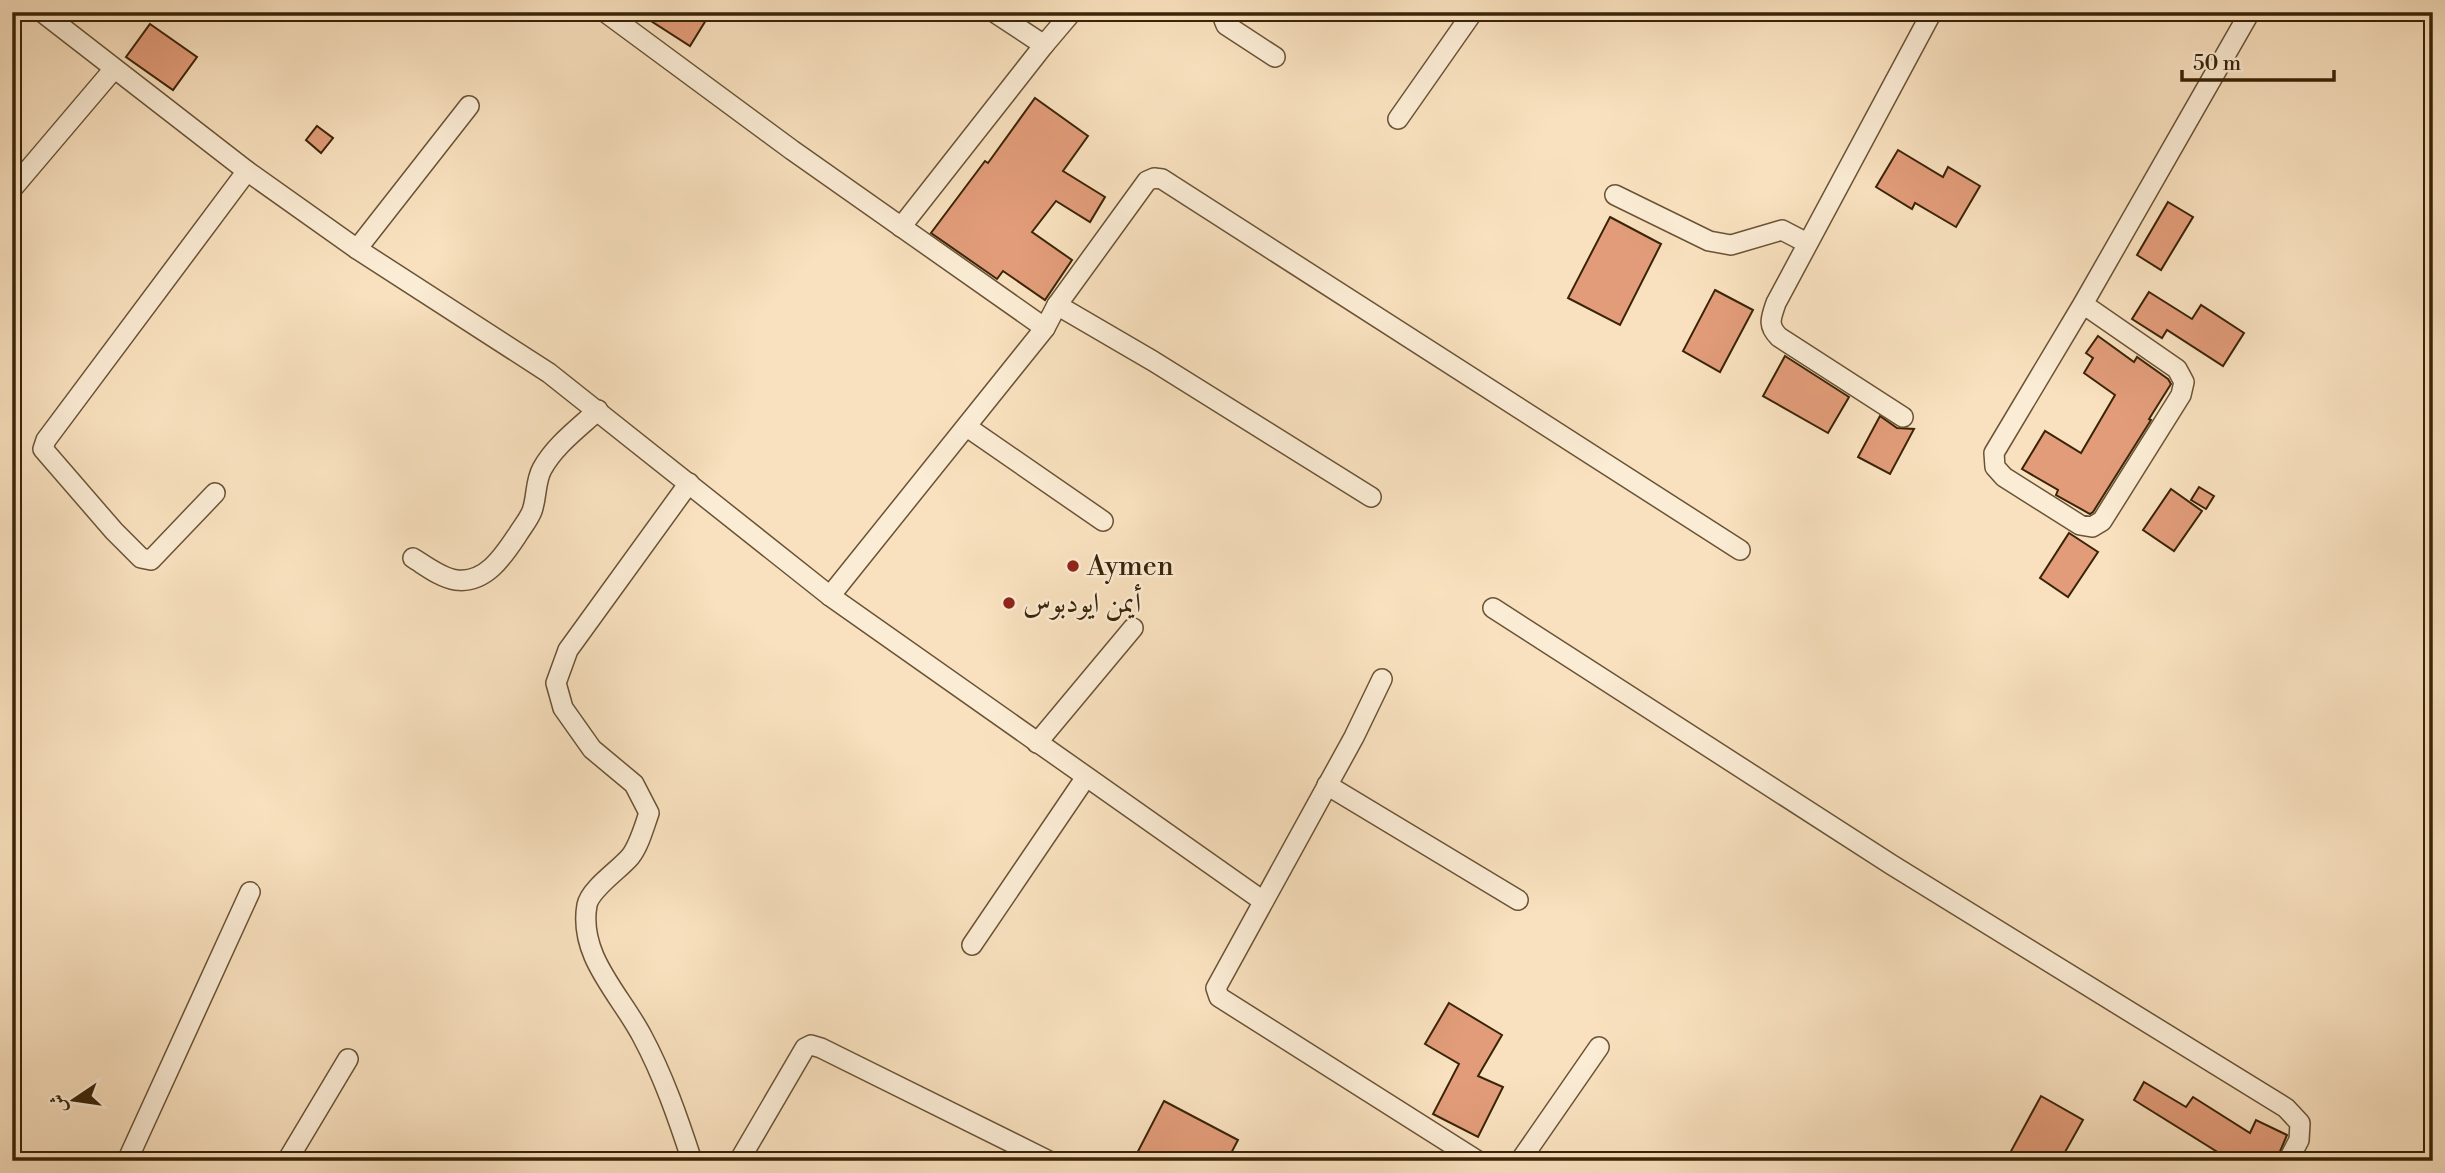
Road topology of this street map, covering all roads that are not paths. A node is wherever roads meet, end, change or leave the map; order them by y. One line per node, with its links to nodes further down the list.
1 (42, 12): 11 (street)
2 (605, 12): 17 (street)
3 (994, 12): 9 (street)
4 (1072, 12): 9 (street)
5 (1224, 12): 10 (street)
6 (1473, 12): 13 (street)
7 (1932, 12): 18 (street)
8 (2250, 12): 20 (street)
9 (1044, 45): 17 (street)
10 (1275, 57)
11 (113, 70): 14 (street); 15 (street)
12 (469, 106): 19 (street)
13 (1398, 119)
14 (247, 172): 19 (street); 27 (street)
15 (12, 189)
16 (1615, 195): 18 (street)
17 (901, 227): 22 (street)
18 (1807, 243): 24 (street)
19 (357, 250): 23 (street)
20 (2083, 304): 20 (street)
21 (1057, 305): 22 (street); 28 (street); 30 (street)
22 (1045, 328): 25 (street)
23 (598, 410): 26 (street); 31 (street)
24 (1903, 417)
25 (967, 427): 29 (street); 32 (street)
26 (689, 483): 32 (street); 47 (street)
27 (215, 493)
28 (1371, 497)
29 (1103, 521)
30 (1740, 550)
31 (413, 558)
32 (830, 596): 36 (street)
33 (1493, 608): 52 (street)
34 (1133, 628): 36 (street)
35 (1382, 679): 38 (street)
36 (1037, 743): 37 (street)
37 (1086, 777): 41 (street); 42 (street)
38 (1327, 785): 40 (street); 41 (street)
39 (250, 892): 45 (street)
40 (1518, 900)
41 (1263, 901): 50 (street)
42 (972, 944)
43 (1599, 1047): 51 (street)
44 (348, 1059): 46 (street)
45 (127, 1161)
46 (287, 1161)
47 (692, 1161)
48 (739, 1161): 49 (street)
49 (1049, 1161)
50 (1478, 1161)
51 (1520, 1161)
52 (2288, 1161)

